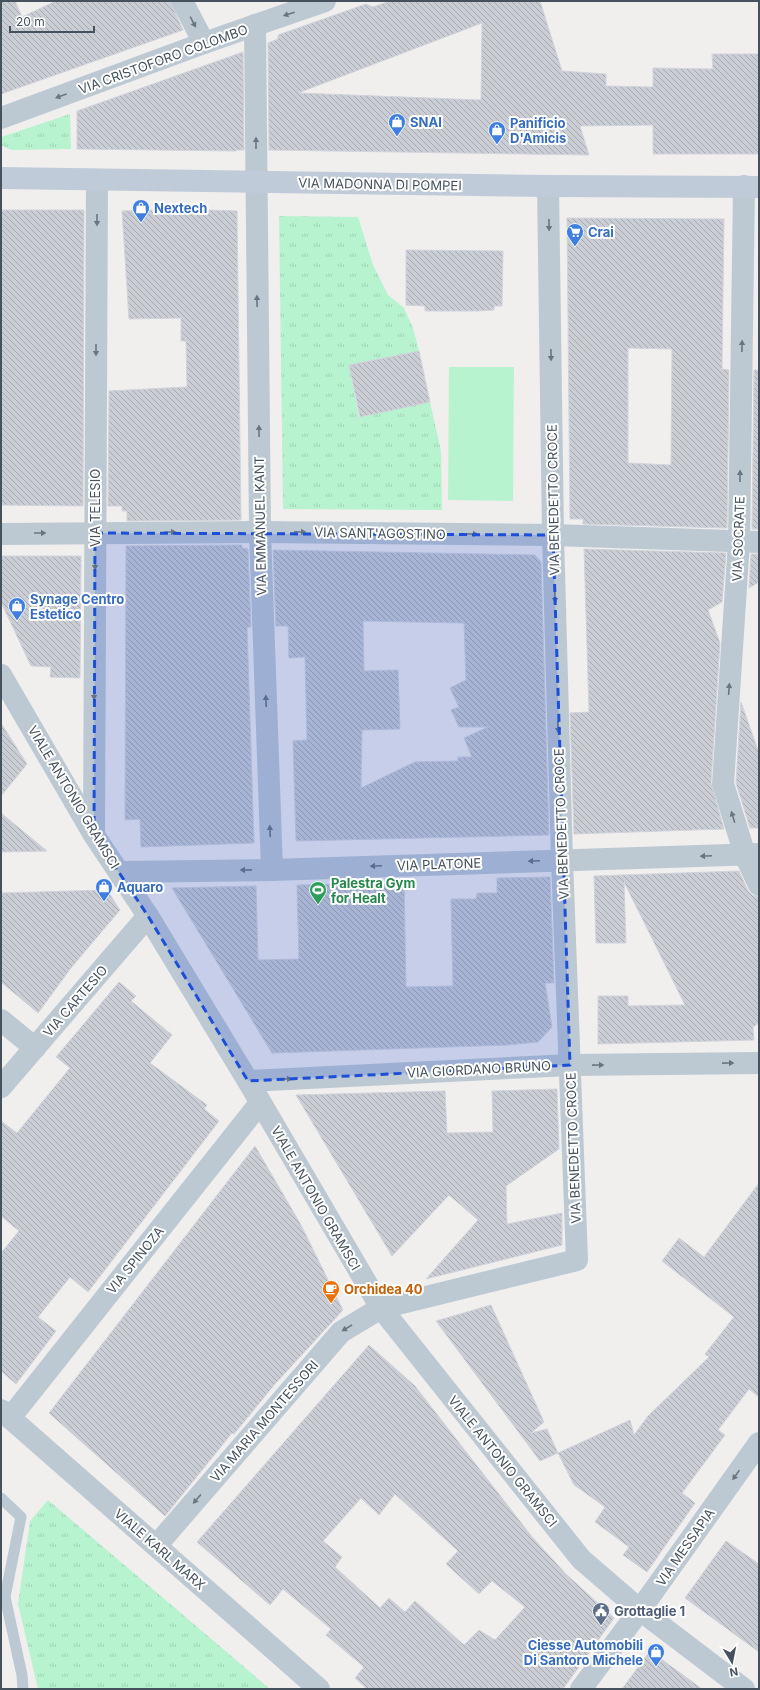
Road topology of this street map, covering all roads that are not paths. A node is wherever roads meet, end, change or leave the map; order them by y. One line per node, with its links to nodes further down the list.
1 (182, 1): 4 (street, one-way to 4)
2 (313, 3): 3 (street, VIA CRISTOFORO COLOMBO, one-way to 3)
3 (255, 25): 4 (street, VIA CRISTOFORO COLOMBO); 8 (street, VIA EMMANUEL KANT, one-way to 3)
4 (204, 43): 5 (street, VIA CRISTOFORO COLOMBO, one-way to 5)
5 (1, 118)
6 (1, 178): 7 (street, VIA MADONNA DI POMPEI)
7 (97, 180): 8 (street, VIA MADONNA DI POMPEI); 12 (street, VIA TELESIO, one-way to 12)
8 (256, 182): 9 (street, VIA MADONNA DI POMPEI); 11 (street, VIA EMMANUEL KANT, one-way to 8)
9 (548, 186): 10 (street, VIA MADONNA DI POMPEI); 14 (street, VIA BENEDETTO CROCE, one-way to 14)
10 (751, 186): 15 (street, VIA SOCRATE, one-way to 10)
11 (260, 532): 12 (street, VIA SANT'AGOSTINO, one-way to 11); 14 (street, VIA SANT'AGOSTINO, one-way to 14); 20 (street, VIA EMMANUEL KANT, one-way to 11)
12 (95, 533): 13 (street, VIA SANT'AGOSTINO, one-way to 12); 17 (street, VIA TELESIO, one-way to 17)
13 (1, 534)
14 (553, 535): 15 (street, VIA SANT'AGOSTINO); 19 (street, VIA BENEDETTO CROCE, one-way to 19)
15 (749, 542): 18 (street, VIA SOCRATE, one-way to 15)
16 (1, 675): 17 (street, VIALE ANTONIO GRAMSCI)
17 (94, 835): 21 (street, VIALE ANTONIO GRAMSCI)
18 (752, 854): 19 (street, VIA PLATONE, one-way to 19); 22 (street, VIA SOCRATE)
19 (562, 860): 20 (street, VIA PLATONE, one-way to 20); 27 (street, VIA BENEDETTO CROCE)
20 (272, 870): 21 (street, VIA PLATONE, one-way to 21)
21 (120, 872): 23 (street, VIALE ANTONIO GRAMSCI)
22 (759, 885)
23 (148, 916): 25 (street, VIA CARTESIO); 28 (street, VIALE ANTONIO GRAMSCI)
24 (1, 1020): 25 (street)
25 (35, 1048): 29 (street, VIA CARTESIO)
26 (759, 1063): 27 (street, VIA GIORDANO BRUNO, one-way to 26)
27 (570, 1065): 28 (street, VIA GIORDANO BRUNO, one-way to 27); 31 (street, VIA BENEDETTO CROCE)
28 (248, 1081): 30 (street, VIALE ANTONIO GRAMSCI)
29 (1, 1087)
30 (260, 1103): 31 (street, VIALE ANTONIO GRAMSCI); 32 (street, VIA SPINOZA)
31 (380, 1308): 35 (street, VIA MARIA MONTESSORI, one-way to 35); 37 (street, VIALE ANTONIO GRAMSCI)
32 (6, 1414): 35 (street, VIALE KARL MARX)
33 (759, 1443): 37 (street, VIA MESSAPIA, one-way to 37)
34 (1, 1498): 36 (lane)
35 (156, 1546): 39 (street, VIALE KARL MARX)
36 (3, 1599): 38 (lane)
37 (640, 1610): 40 (street, VIA MESSAPIA); 41 (street, VIALE ANTONIO GRAMSCI)
38 (23, 1689)
39 (319, 1689)
40 (581, 1689)
41 (744, 1689)

